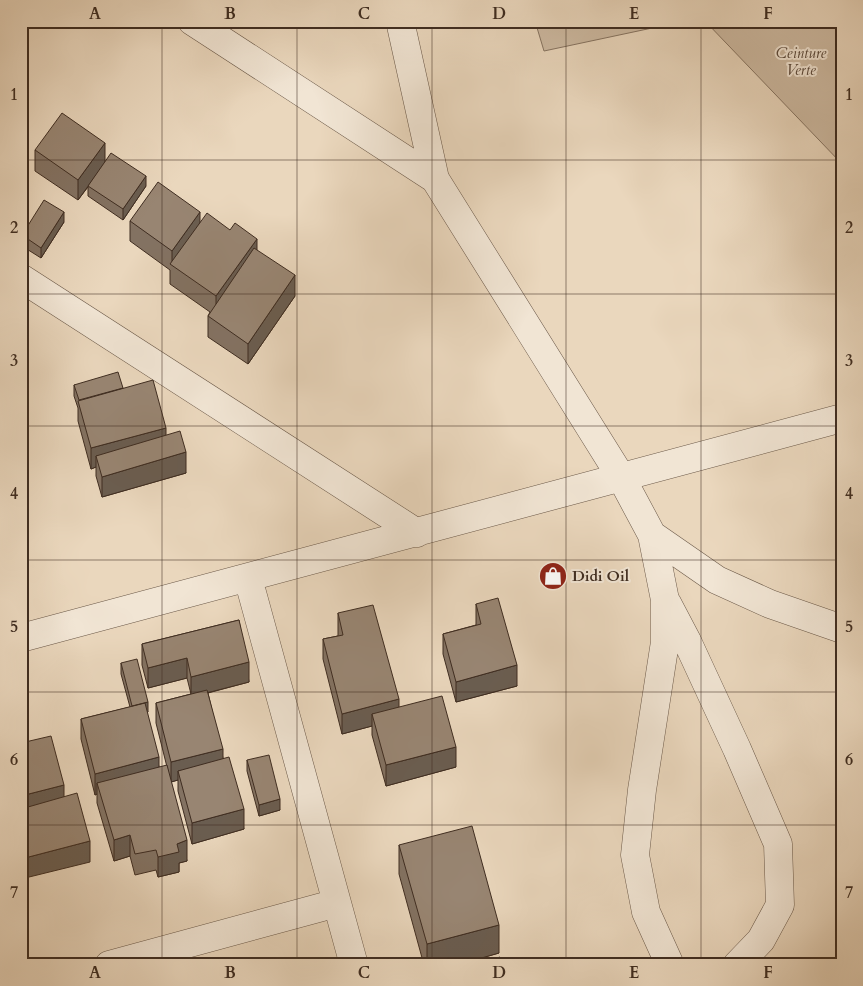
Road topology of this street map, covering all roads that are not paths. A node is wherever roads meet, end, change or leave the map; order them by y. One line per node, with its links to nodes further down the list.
1 (192, 21): 3 (street)
2 (400, 21): 3 (street)
3 (435, 179): 6 (street)
4 (21, 278): 7 (street)
5 (842, 418): 6 (street)
6 (621, 477): 7 (street); 8 (street)
7 (417, 532): 9 (street)
8 (652, 535): 10 (street); 11 (street)
9 (248, 578): 12 (street); 13 (street)
10 (665, 600): 16 (street); 17 (street)
11 (842, 629)
12 (21, 638)
13 (337, 903): 14 (street); 15 (street)
14 (109, 965)
15 (354, 965)
16 (670, 965)
17 (737, 965)

